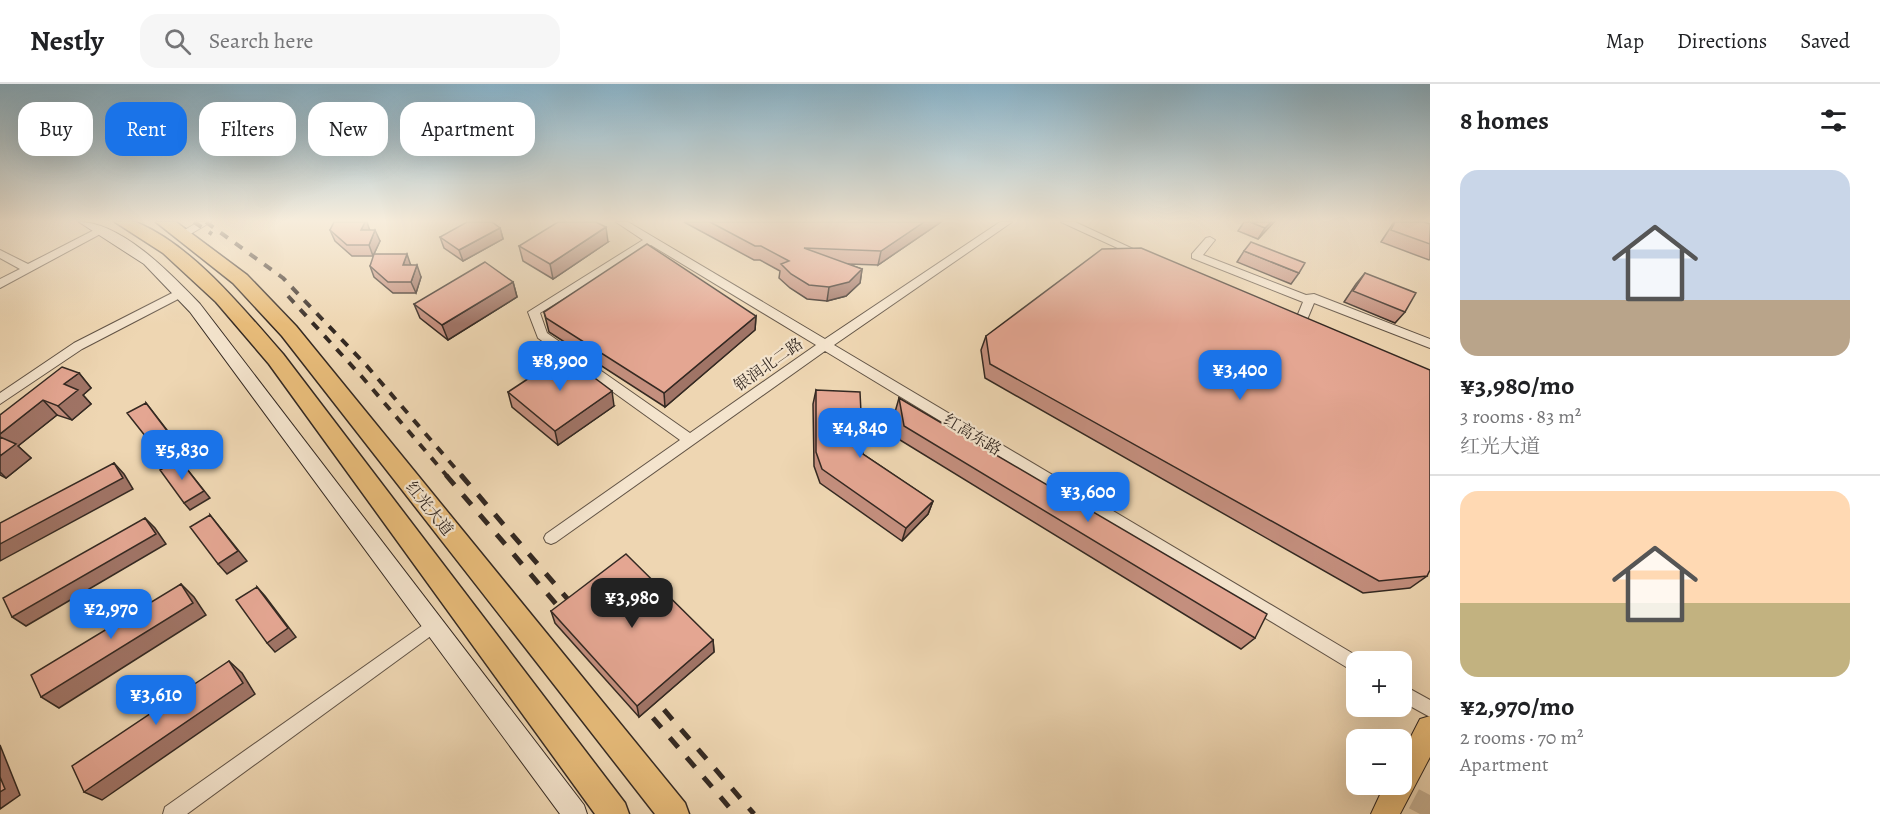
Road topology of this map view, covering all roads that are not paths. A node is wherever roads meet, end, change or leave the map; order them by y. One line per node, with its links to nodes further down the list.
1 (5, 256): 12 (street)
2 (48, 256): 12 (street)
3 (141, 256): 14 (main road)
4 (177, 256): 31 (highway, 红光大道)
5 (210, 256): 32 (highway, 红光大道)
6 (625, 256): 20 (street)
7 (678, 256): 18 (street, 红高东路)
8 (957, 256): 18 (street, 银润北二路)
9 (1143, 256): 11 (street)
10 (1196, 256): 15 (street)
11 (1152, 260)
12 (28, 269): 13 (street)
13 (0, 284)
14 (180, 292): 19 (street); 22 (main road)
15 (1309, 300): 16 (street); 17 (street)
16 (1300, 324)
17 (1430, 344)
18 (825, 345): 20 (street, 银润北二路); 23 (street, 红高东路)
19 (0, 399)
20 (689, 440): 21 (street, 银润北二路)
21 (551, 538)
22 (433, 625): 29 (street); 30 (main road)
23 (1346, 659)
24 (1412, 699): 25 (street)
25 (1430, 710)
26 (1430, 729): 27 (main road)
27 (1412, 763)
28 (1395, 795): 33 (main road)
29 (172, 814)
30 (575, 814)
31 (614, 814)
32 (674, 814)
33 (1385, 814)

